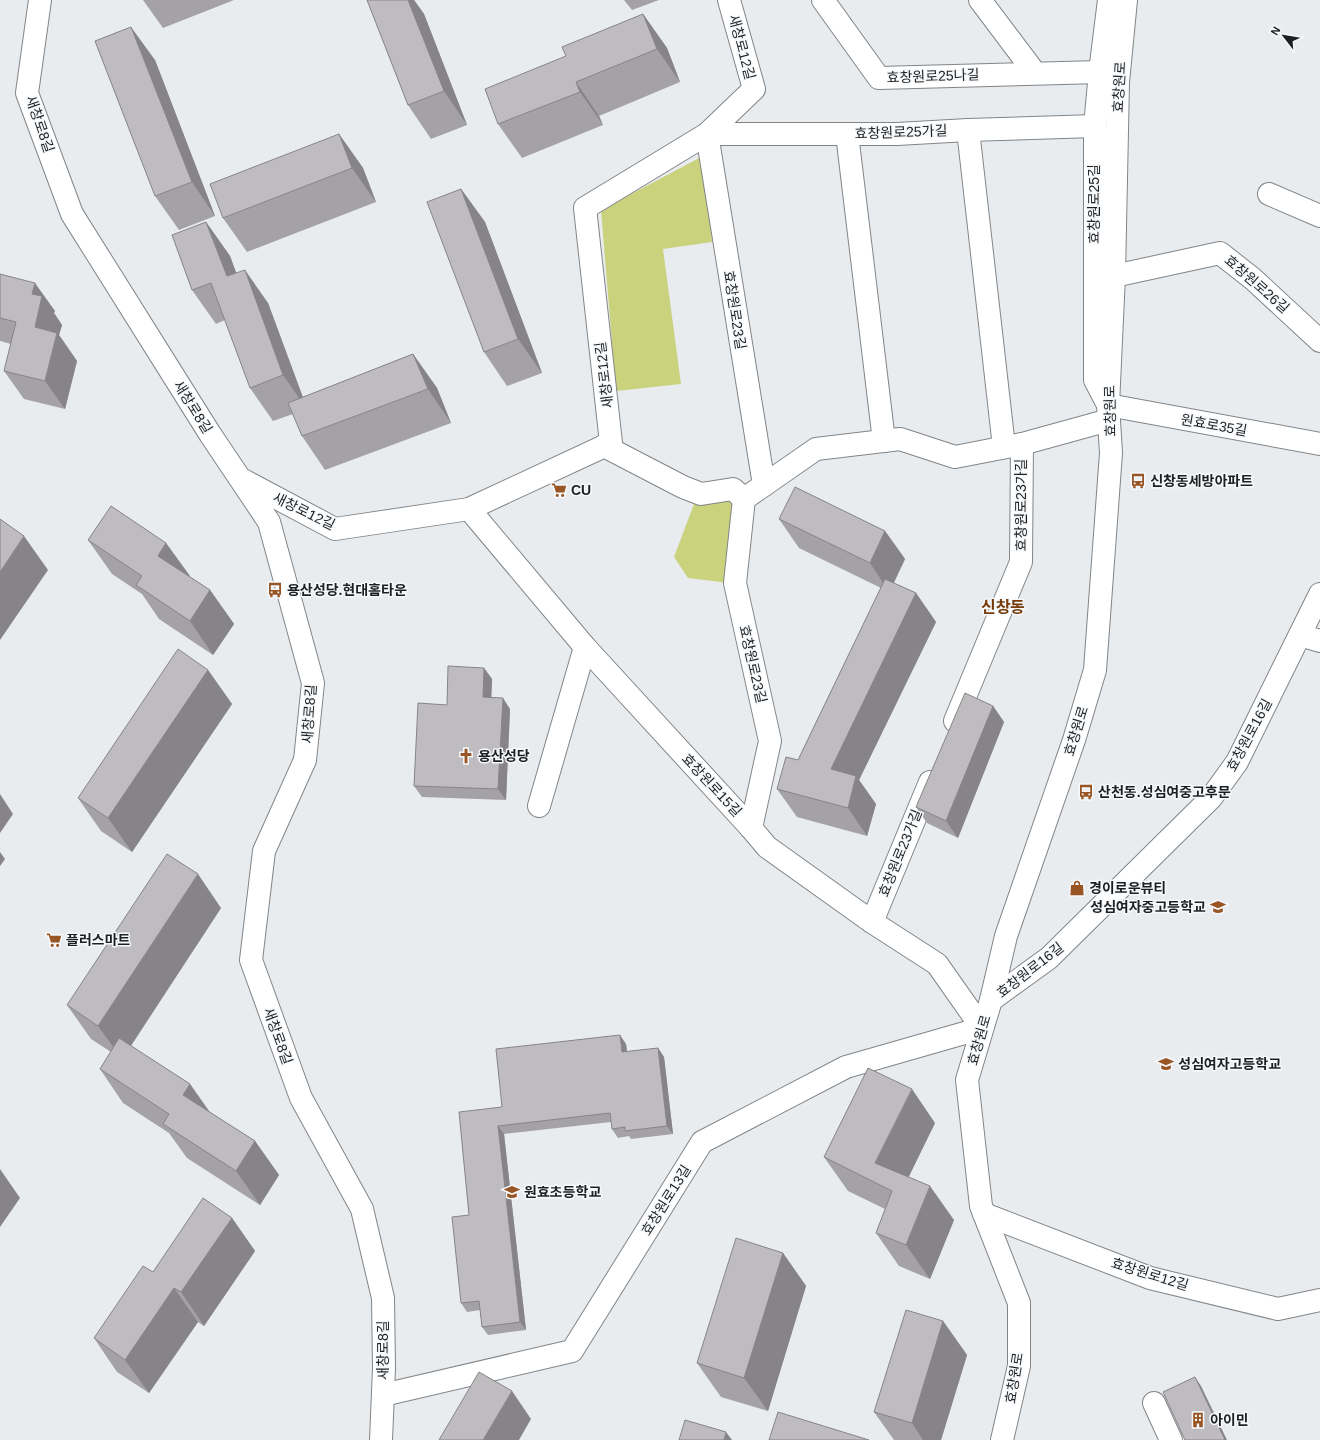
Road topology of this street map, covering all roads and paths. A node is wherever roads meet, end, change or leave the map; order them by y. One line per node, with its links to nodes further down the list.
1 (40, 0): 22 (street, 새창로8길)
2 (729, 0): 11 (street, 새창로12길)
3 (823, 0): 8 (street, 효창원로25나길)
4 (980, 0): 8 (street)
5 (1109, 0): 7 (street, 효창원로25길)
6 (1126, 0): 15 (street, 효창원로)
7 (1100, 72): 8 (street, 효창원로25나길); 9 (street, 효창원로25길)
8 (1035, 73)
9 (1095, 126): 10 (street, 효창원로25가길); 17 (street, 효창원로25길)
10 (968, 130): 12 (street, 효창원로25가길); 20 (street)
11 (707, 134): 12 (street, 효창원로25가길); 21 (street, 새창로12길); 23 (street, 효창원로23길)
12 (847, 134): 18 (street)
13 (1268, 194): 14 (street)
14 (1320, 216)
15 (1114, 276): 16 (street, 효창원로26길); 17 (street, 효창원로)
16 (1320, 341)
17 (1109, 413): 19 (street, 원효로35길); 20 (street); 34 (street, 효창원로)
18 (884, 441): 20 (street); 23 (street)
19 (1320, 444)
20 (1013, 445): 29 (street, 효창원로23가길)
21 (604, 446): 24 (street); 25 (street, 새창로12길)
22 (240, 479): 25 (street, 새창로12길); 38 (street, 새창로8길)
23 (764, 485): 24 (street)
24 (744, 499): 32 (street, 효창원로23길)
25 (469, 509): 28 (street, 효창원로15길)
26 (1320, 594): 27 (street, 효창원로16길)
27 (1310, 638): 34 (street, 효창원로16길)
28 (585, 647): 31 (street); 32 (street, 효창원로15길)
29 (948, 738)
30 (936, 767): 33 (street, 효창원로23가길)
31 (539, 806)
32 (751, 828): 33 (street, 효창원로15길)
33 (872, 922): 35 (street, 효창원로15길)
34 (991, 1000): 35 (street, 효창원로)
35 (982, 1028): 36 (street, 효창원로); 38 (street, 효창원로13길)
36 (984, 1214): 37 (street, 효창원로12길); 41 (street, 효창원로)
37 (1320, 1300)
38 (383, 1395): 40 (street, 새창로8길)
39 (1154, 1403): 42 (street)
40 (381, 1440)
41 (1002, 1440)
42 (1171, 1440)

